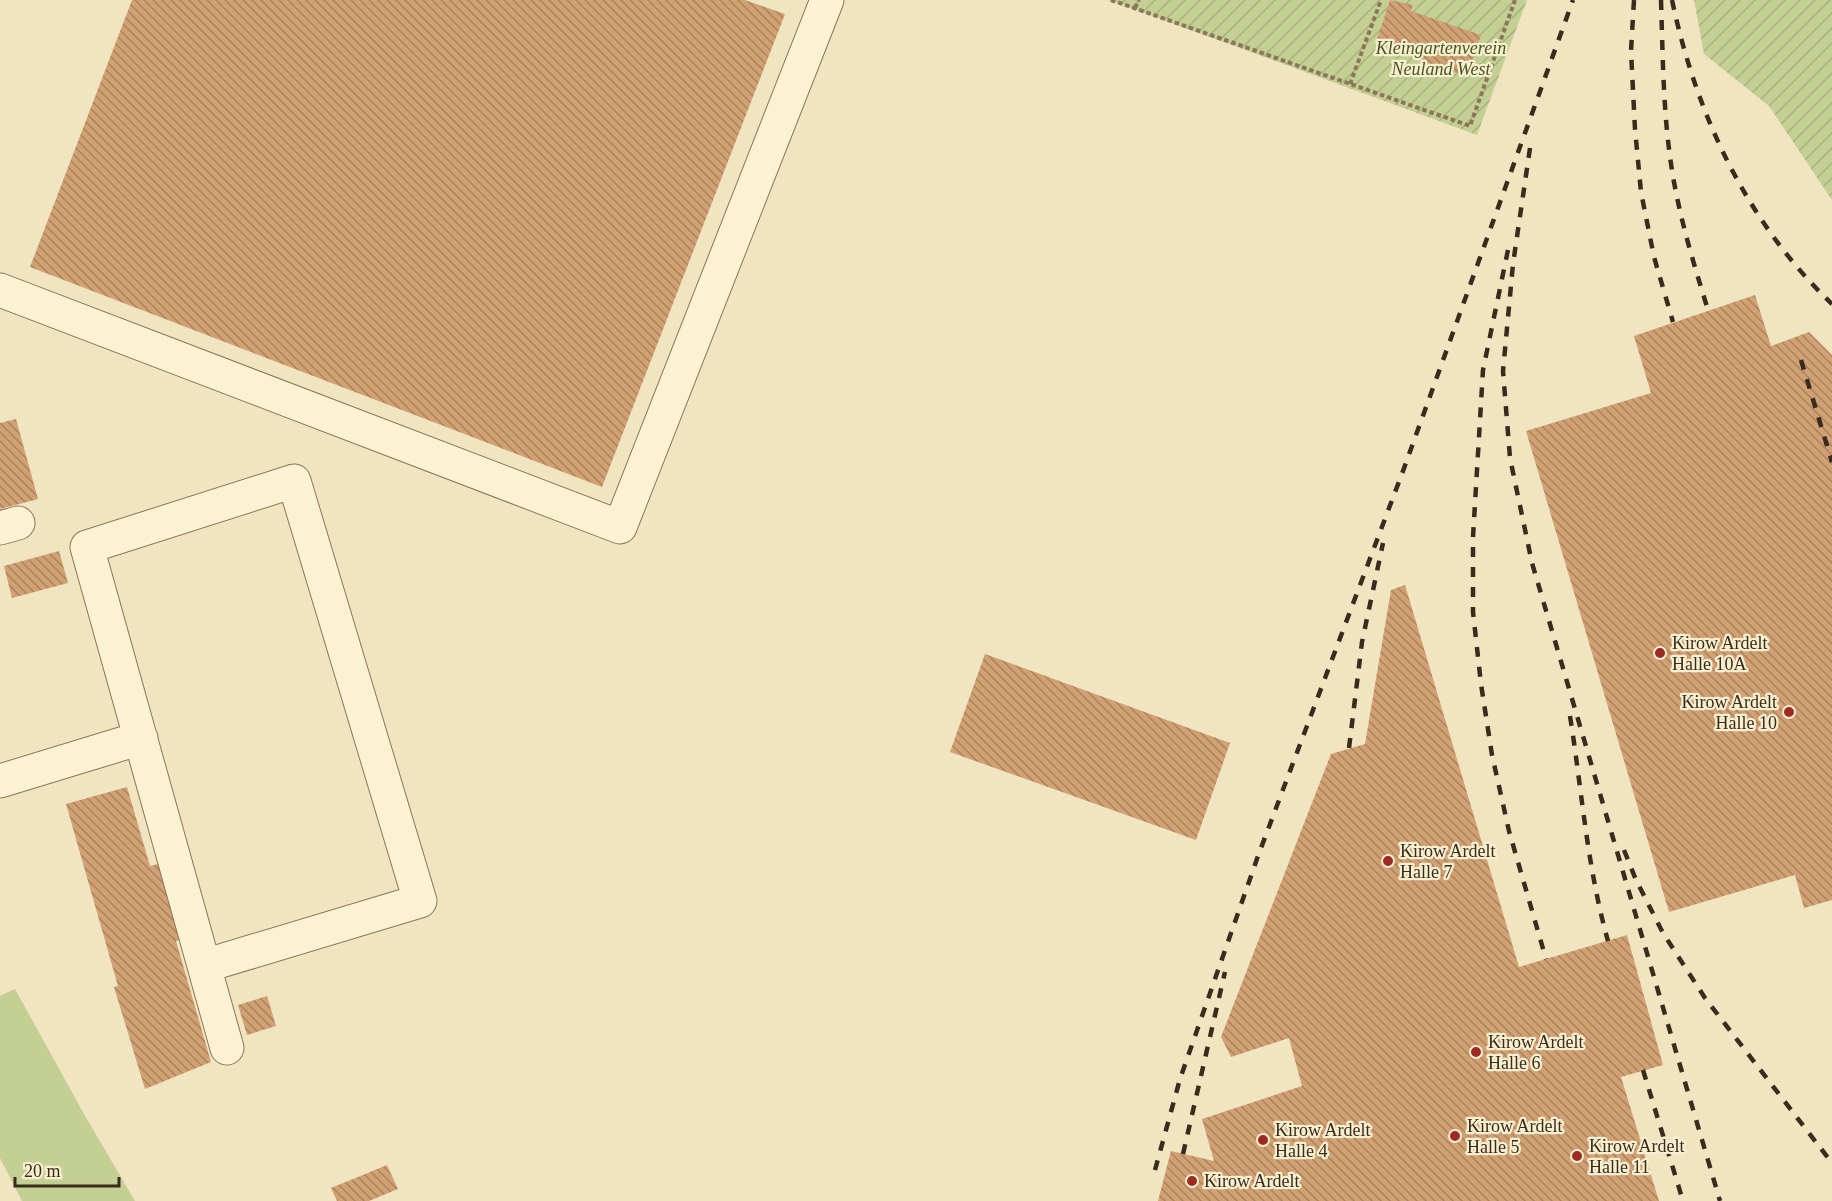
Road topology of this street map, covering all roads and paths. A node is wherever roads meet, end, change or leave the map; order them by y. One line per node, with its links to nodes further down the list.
1 (827, 0): 8 (lane)
2 (1111, 0): 6 (path)
3 (1138, 0): 6 (path)
4 (1381, 0): 7 (path)
5 (1515, 0): 7 (path)
6 (1135, 8): 7 (path)
7 (1350, 84)
8 (0, 290)
9 (141, 738): 10 (lane); 11 (lane); 11 (lane)
10 (0, 781)
11 (204, 966): 12 (lane)
12 (227, 1048)

